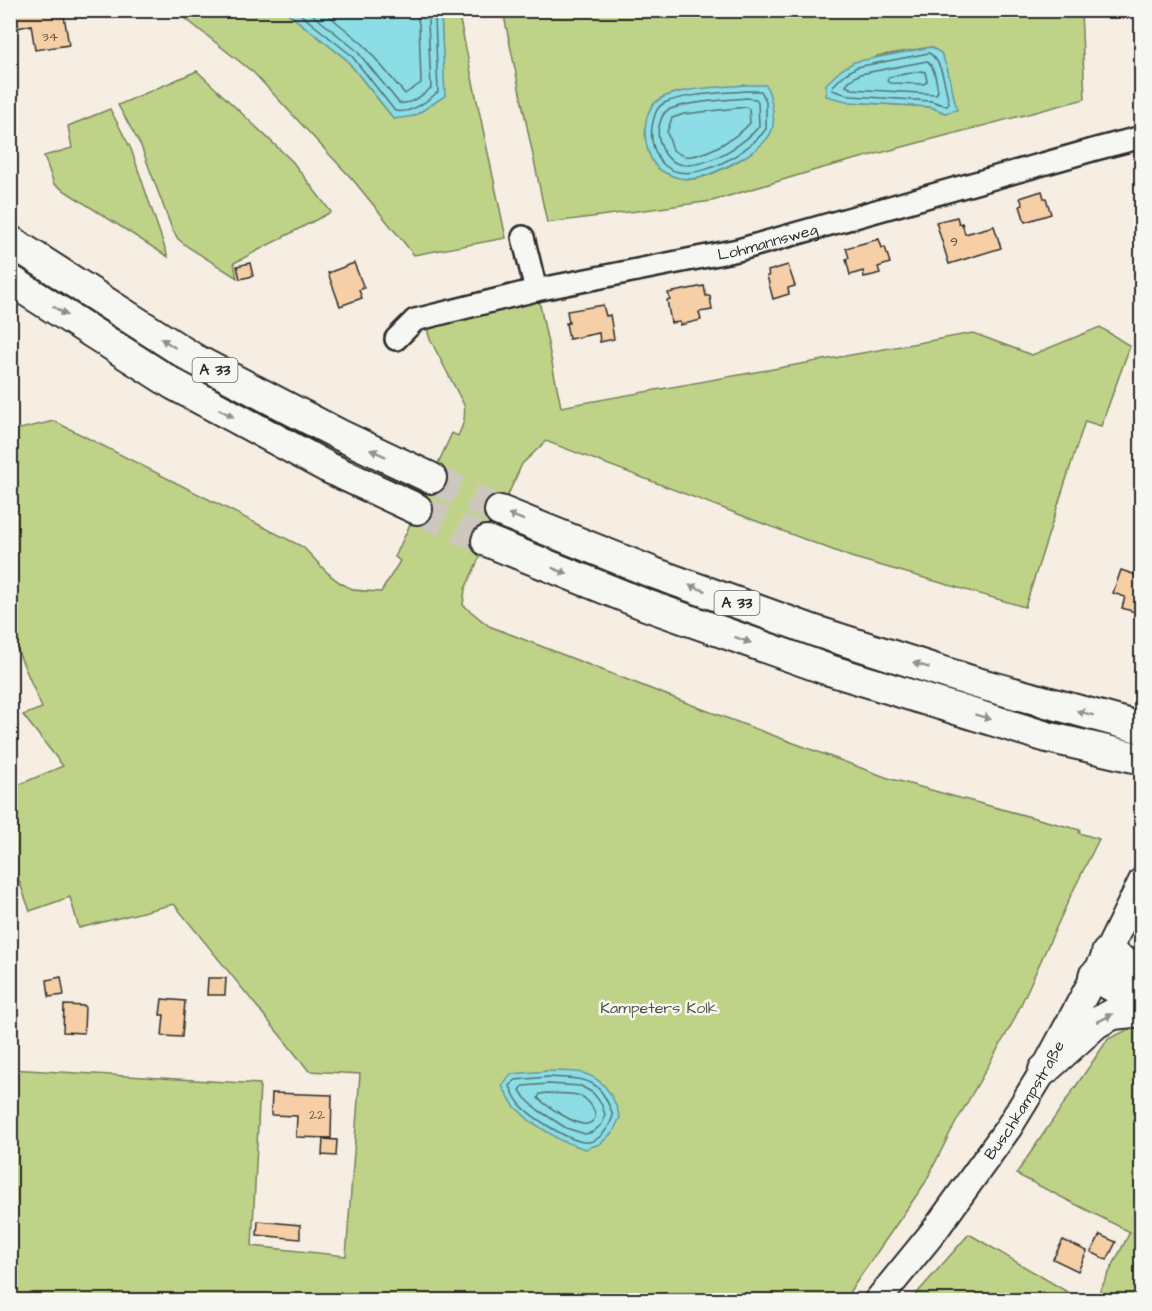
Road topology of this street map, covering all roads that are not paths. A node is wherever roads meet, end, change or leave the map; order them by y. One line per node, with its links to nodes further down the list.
1 (1142, 137): 5 (street, Lohmannsweg)
2 (523, 237): 5 (street)
3 (10, 241): 7 (highway, A 33, one-way to 3)
4 (10, 280): 8 (highway, A 33, one-way to 8)
5 (536, 290): 6 (street, Lohmannsweg)
6 (396, 339)
7 (431, 478)
8 (417, 509)
9 (500, 511): 11 (highway, A 33, one-way to 9)
10 (487, 541): 12 (highway, A 33, one-way to 12)
11 (1142, 728)
12 (1142, 759)
13 (1142, 881): 14 (main road, Buschkampstraße)
14 (1100, 964): 15 (highway); 16 (highway); 18 (main road, Buschkampstraße)
15 (1142, 972)
16 (1142, 1003)
17 (1142, 1011): 18 (highway, one-way to 17)
18 (1044, 1070): 19 (main road, Buschkampstraße)
19 (878, 1300)

